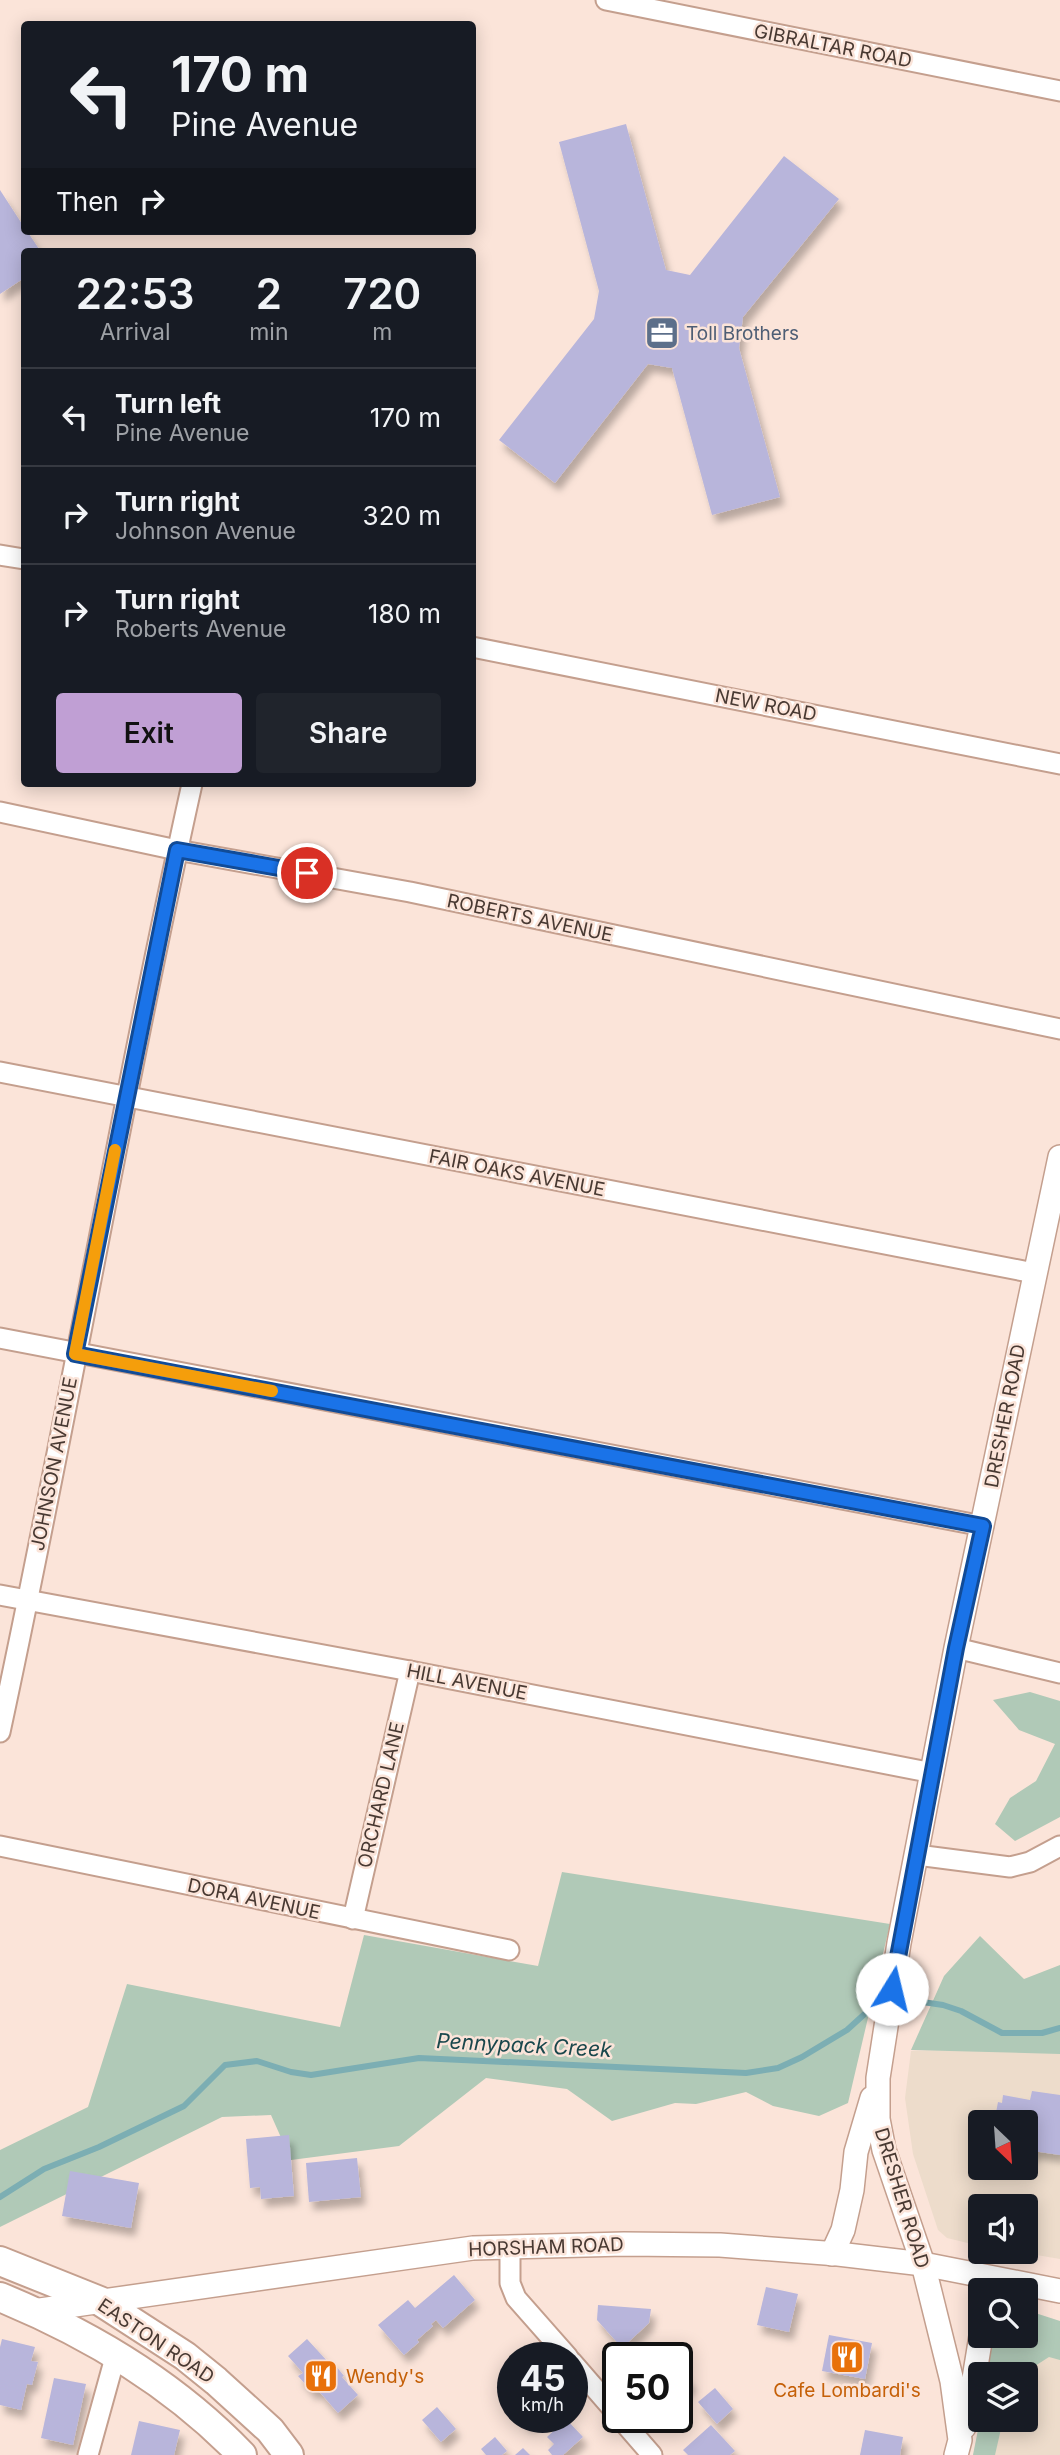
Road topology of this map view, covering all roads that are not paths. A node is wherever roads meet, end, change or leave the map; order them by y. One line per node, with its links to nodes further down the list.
1 (606, 0): 2 (street, GIBRALTAR ROAD)
2 (1060, 91)
3 (0, 555): 4 (street)
4 (21, 558)
5 (476, 648): 6 (street, NEW ROAD)
6 (1060, 764)
7 (191, 787): 9 (street, JOHNSON AVENUE)
8 (0, 811): 9 (street, ROBERTS AVENUE)
9 (177, 850): 10 (street, ROBERTS AVENUE); 12 (street, JOHNSON AVENUE)
10 (1060, 1029)
11 (0, 1072): 12 (street, FAIR OAKS AVENUE)
12 (126, 1098): 14 (street, FAIR OAKS AVENUE); 16 (street, JOHNSON AVENUE)
13 (1060, 1157): 14 (main road, DRESHER ROAD)
14 (1034, 1273): 17 (main road, DRESHER ROAD)
15 (0, 1338): 16 (street)
16 (75, 1354): 17 (street); 19 (street, JOHNSON AVENUE)
17 (983, 1526): 20 (main road, DRESHER ROAD)
18 (0, 1595): 19 (street, HILL AVENUE)
19 (28, 1601): 21 (street, HILL AVENUE); 23 (street, JOHNSON AVENUE)
20 (956, 1648): 22 (street); 24 (main road, DRESHER ROAD)
21 (410, 1671): 24 (street, HILL AVENUE); 28 (street, ORCHARD LANE)
22 (1060, 1673)
23 (0, 1732)
24 (933, 1773): 27 (main road, DRESHER ROAD)
25 (0, 1846): 28 (street, DORA AVENUE)
26 (1060, 1846): 27 (street)
27 (917, 1855): 30 (main road, DRESHER ROAD)
28 (353, 1919): 29 (street, DORA AVENUE)
29 (509, 1950)
30 (879, 2068): 32 (main road); 34 (main road, DRESHER ROAD)
31 (510, 2247): 32 (main road, HORSHAM ROAD); 38 (main road, HORSHAM ROAD); 40 (street)
32 (832, 2254): 34 (main road, HORSHAM ROAD)
33 (0, 2261): 38 (highway, EASTON ROAD)
34 (923, 2264): 35 (main road, HORSHAM ROAD); 46 (main road, DRESHER ROAD)
35 (1059, 2290): 36 (main road)
36 (1038, 2295)
37 (0, 2297): 39 (highway, EASTON ROAD)
38 (100, 2301): 39 (main road, HORSHAM ROAD); 49 (highway, EASTON ROAD)
39 (33, 2311): 42 (highway, EASTON ROAD)
40 (555, 2342)
41 (979, 2348): 46 (main road)
42 (116, 2354): 47 (street); 48 (highway, EASTON ROAD)
43 (588, 2380): 44 (street)
44 (602, 2396)
45 (633, 2433): 50 (street)
46 (958, 2447)
47 (88, 2455)
48 (242, 2455)
49 (289, 2455)
50 (652, 2455)

